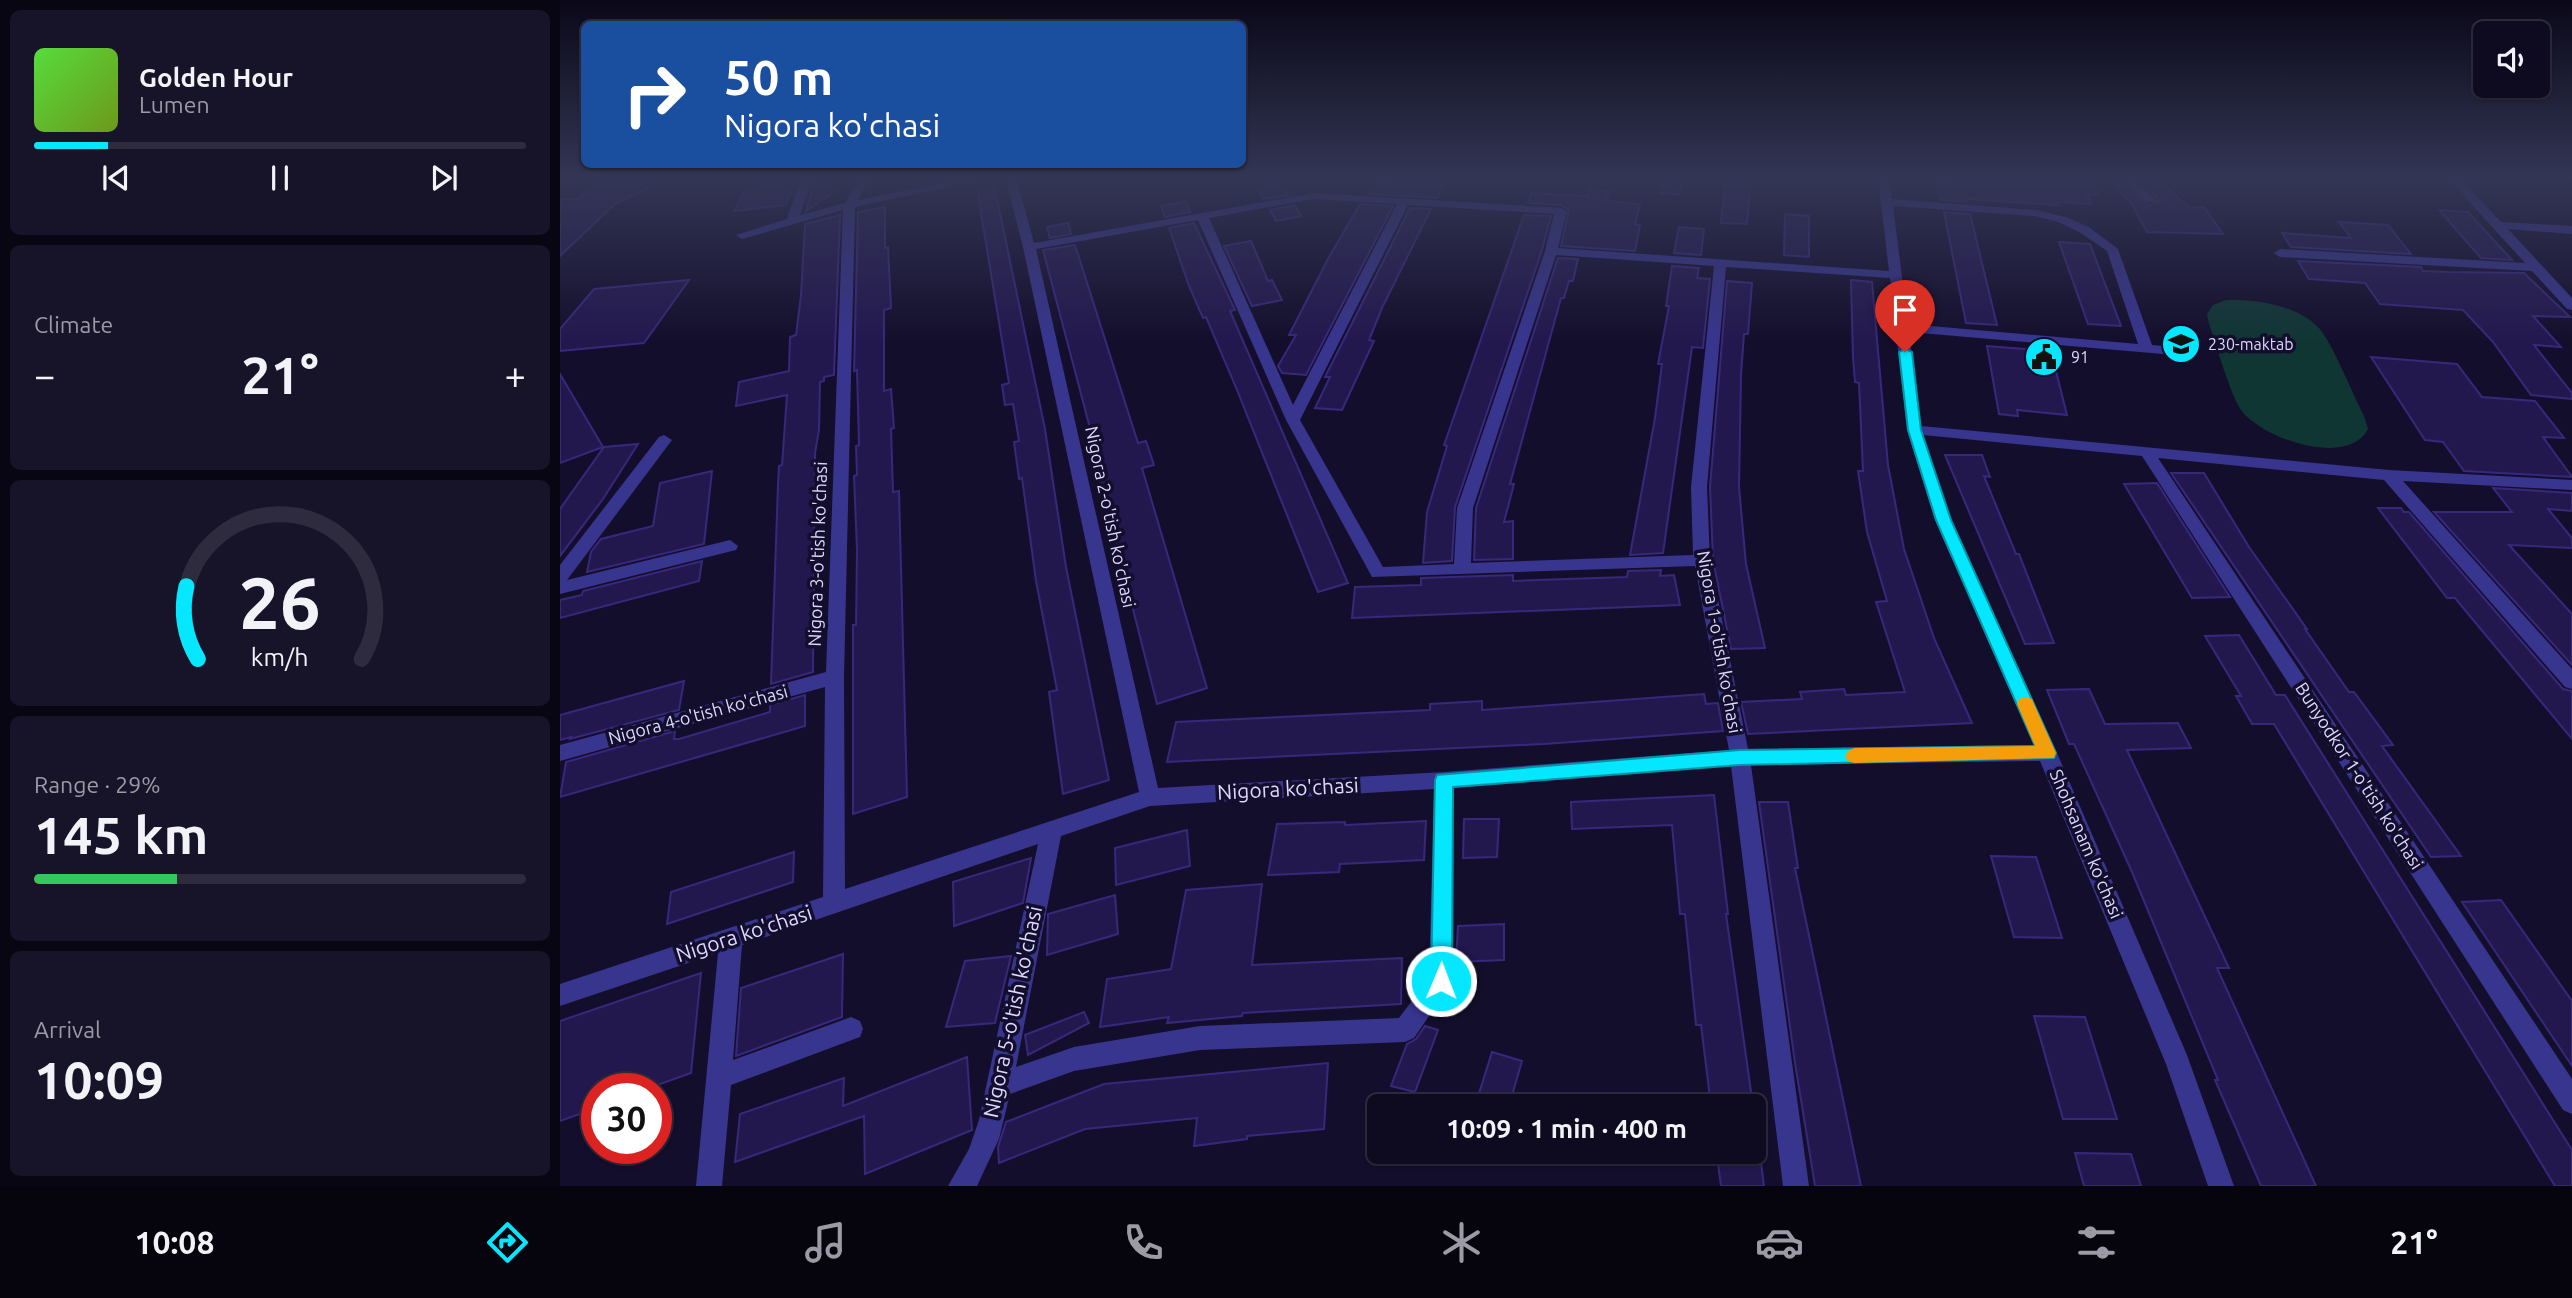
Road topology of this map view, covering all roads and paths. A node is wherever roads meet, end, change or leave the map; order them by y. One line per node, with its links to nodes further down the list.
1 (751, 232): 11 (street)
2 (848, 232): 33 (street, Nigora 3-o'tish ko'chasi)
3 (1025, 232): 12 (street, Nigora 2-o'tish ko'chasi)
4 (1111, 232): 12 (street)
5 (1209, 232): 22 (street)
6 (1388, 232): 22 (street)
7 (1555, 232): 13 (street)
8 (1891, 232): 17 (street, Shohsanam ko'chasi)
9 (2088, 232): 20 (street)
10 (2504, 232): 16 (street)
11 (742, 235)
12 (1029, 247): 39 (street, Nigora 2-o'tish ko'chasi)
13 (1550, 251): 15 (street); 30 (street)
14 (2280, 253): 16 (street)
15 (1720, 263): 17 (street); 29 (street, Nigora 1-o'tish ko'chasi)
16 (2536, 267): 18 (street)
17 (1896, 275): 19 (street, Shohsanam ko'chasi)
18 (2572, 306)
19 (1902, 327): 20 (street); 23 (street, Shohsanam ko'chasi)
20 (2146, 348): 21 (street)
21 (2186, 352)
22 (1293, 421): 30 (street)
23 (1914, 430): 25 (street); 36 (street, Shohsanam ko'chasi)
24 (664, 440): 31 (street)
25 (2146, 450): 26 (street); 47 (street, Bunyodkor 1-o'tish ko'chasi)
26 (2389, 475): 27 (street); 34 (street)
27 (2572, 485)
28 (730, 546): 32 (street)
29 (1702, 560): 30 (street); 37 (street, Nigora 1-o'tish ko'chasi)
30 (1462, 569)
31 (560, 577)
32 (560, 588)
33 (835, 677): 35 (street, Nigora 4-o'tish ko'chasi); 41 (street, Nigora 3-o'tish ko'chasi)
34 (2572, 682)
35 (560, 753)
36 (2047, 753): 37 (street, Nigora ko'chasi); 51 (street, Shohsanam ko'chasi)
37 (1740, 758): 38 (street, Nigora ko'chasi); 50 (street, Nigora 1-o'tish ko'chasi)
38 (1444, 780): 39 (street, Nigora ko'chasi); 46 (street)
39 (1150, 797): 40 (street, Nigora ko'chasi)
40 (1051, 832): 41 (street, Nigora ko'chasi); 46 (street, Nigora 5-o'tish ko'chasi)
41 (834, 905): 42 (street, Nigora ko'chasi)
42 (731, 938): 43 (street, Nigora ko'chasi); 45 (street)
43 (560, 995)
44 (851, 1028): 45 (street)
45 (719, 1077): 48 (street)
46 (999, 1085): 49 (street, Nigora 5-o'tish ko'chasi)
47 (2570, 1097)
48 (709, 1186)
49 (961, 1186)
50 (1796, 1186)
51 (2221, 1186)

